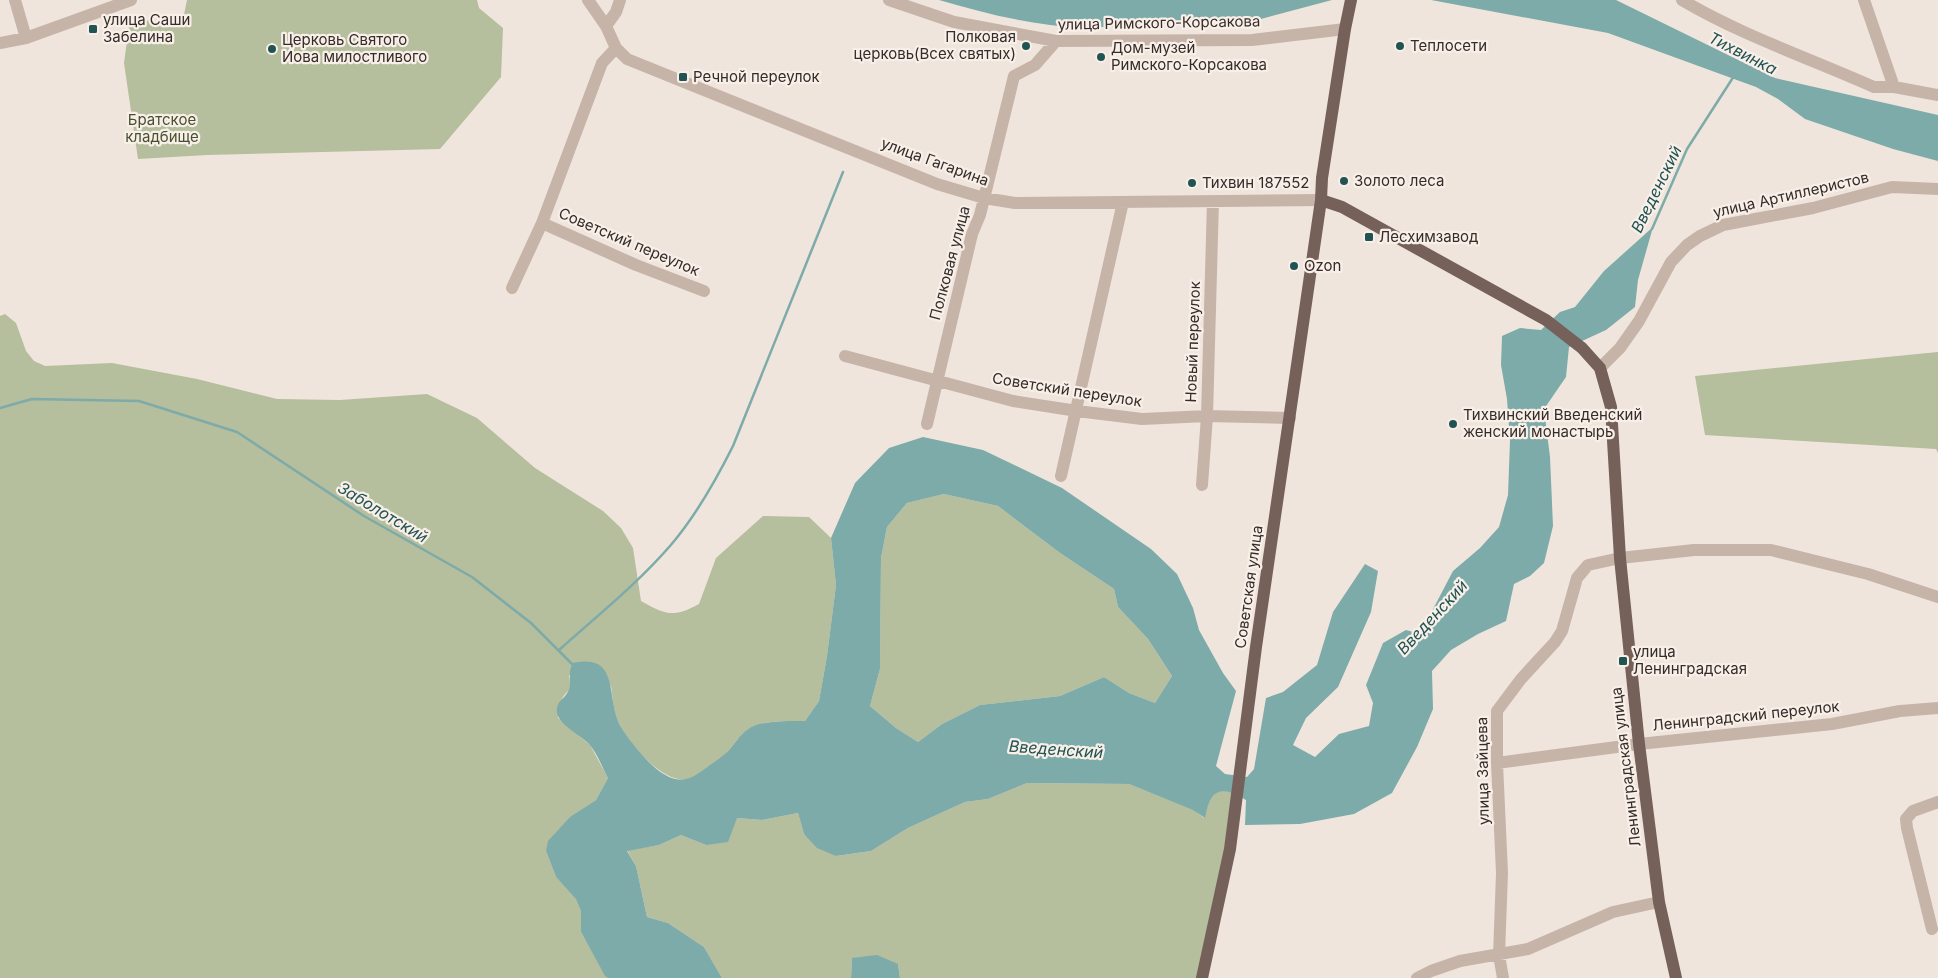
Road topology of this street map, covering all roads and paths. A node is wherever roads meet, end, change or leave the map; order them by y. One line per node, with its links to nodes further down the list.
1 (15, 0): 11 (street)
2 (131, 0): 11 (street)
3 (588, 0): 9 (street, улица Гагарина)
4 (620, 0): 9 (street)
5 (888, 0): 12 (street, улица Римского-Корсакова)
6 (1351, 0): 10 (main road, Советская улица)
7 (1682, 0): 15 (street)
8 (1864, 0): 15 (street)
9 (606, 26): 14 (street, улица Гагарина)
10 (1345, 29): 12 (street, улица Римского-Корсакова); 19 (main road, Советская улица)
11 (26, 38): 13 (street)
12 (1056, 41): 18 (street, Полковая улица)
13 (0, 43)
14 (616, 48): 18 (street, улица Гагарина); 22 (street)
15 (1894, 87): 16 (street)
16 (1938, 95)
17 (1937, 191): 26 (street, улица Артиллеристов)
18 (984, 198): 21 (street, улица Гагарина); 27 (street, Полковая улица)
19 (1321, 200): 20 (street, улица Гагарина); 26 (main road, Ленинградская улица); 30 (main road, Советская улица)
20 (1214, 201): 21 (street, улица Гагарина); 29 (street, Новый переулок)
21 (1123, 202): 28 (street)
22 (542, 223): 23 (street); 24 (street, Советский переулок)
23 (512, 288)
24 (704, 291)
25 (845, 356): 27 (street, Советский переулок)
26 (1600, 368): 34 (main road, Ленинградская улица)
27 (937, 382): 28 (street, Советский переулок); 31 (street, Полковая улица)
28 (1077, 411): 29 (street, Советский переулок); 32 (street)
29 (1208, 416): 30 (street, Советский переулок); 33 (street, Новый переулок)
30 (1290, 418): 43 (main road, Советская улица)
31 (927, 424)
32 (1061, 476)
33 (1202, 485)
34 (1620, 558): 35 (street, улица Зайцева); 37 (main road, Ленинградская улица); 38 (street, улица Зайцева)
35 (1938, 597)
36 (1938, 708): 37 (street, Ленинградский переулок)
37 (1639, 744): 38 (street, Ленинградский переулок); 40 (main road, Ленинградская улица)
38 (1497, 763): 42 (street, улица Зайцева)
39 (1938, 802): 41 (street)
40 (1659, 902): 42 (street); 46 (main road, Ленинградская улица)
41 (1932, 929)
42 (1499, 955): 44 (street); 45 (street, улица Зайцева)
43 (1202, 978)
44 (1417, 978)
45 (1502, 978)
46 (1676, 978)

